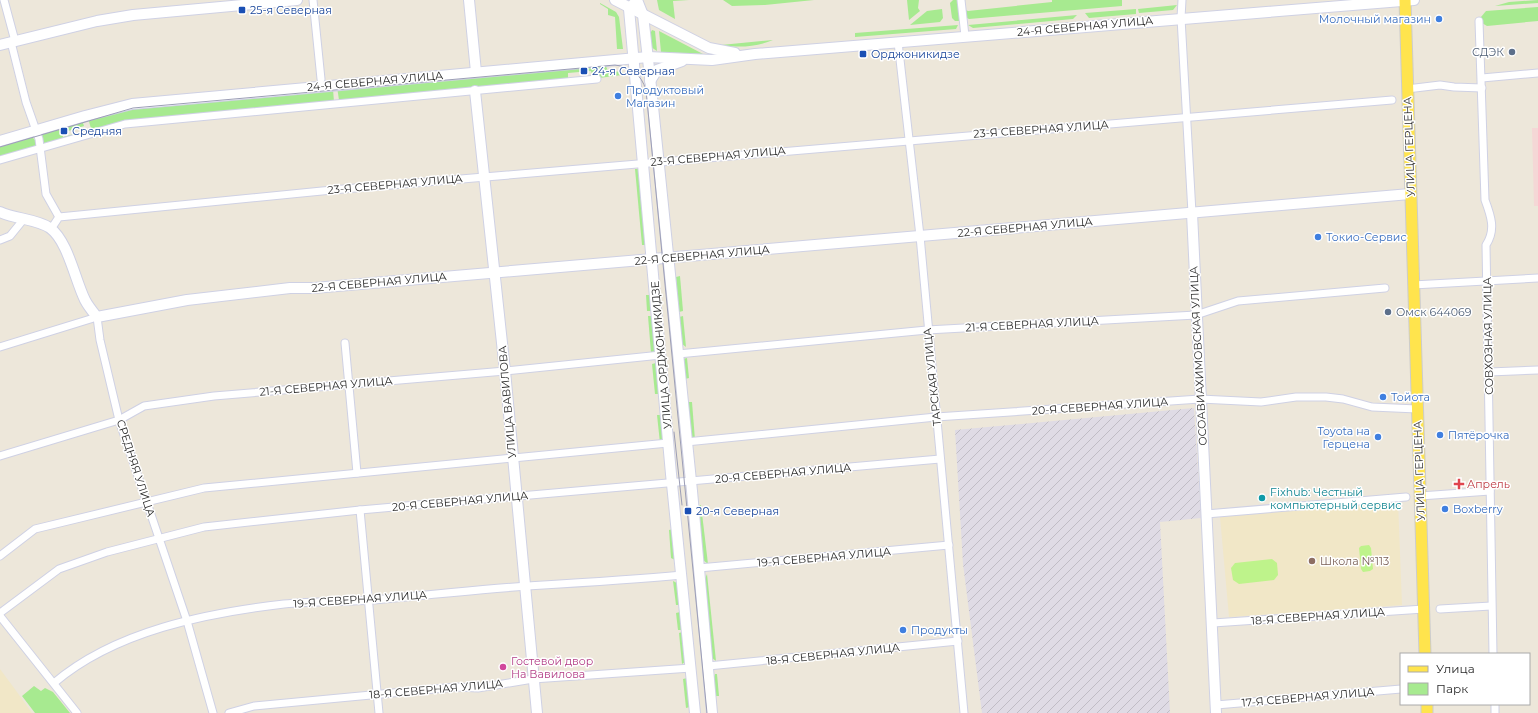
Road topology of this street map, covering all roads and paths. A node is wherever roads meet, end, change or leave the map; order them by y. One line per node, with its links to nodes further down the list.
1 (4, 0): 16 (street)
2 (297, 0): 10 (main road)
3 (313, 0): 26 (street)
4 (469, 0): 23 (main road)
5 (615, 0): 11 (main road, 24-Я СЕВЕРНАЯ УЛИЦА)
6 (637, 0): 11 (main road, УЛИЦА ОРДЖОНИКИДЗЕ); 12 (main road, УЛИЦА ОРДЖОНИКИДЗЕ)
7 (962, 0): 15 (street)
8 (1182, 0): 13 (street, ОСОАВИАХИМОВСКАЯ УЛИЦА)
9 (1408, 0): 13 (main road, 24-Я СЕВЕРНАЯ УЛИЦА); 30 (main road, УЛИЦА ГЕРЦЕНА)
10 (261, 2): 16 (main road)
11 (629, 9): 12 (main road, 24-Я СЕВЕРНАЯ УЛИЦА); 21 (main road, УЛИЦА ОРДЖОНИКИДЗЕ)
12 (643, 15): 19 (main road, 24-Я СЕВЕРНАЯ УЛИЦА); 20 (main road, УЛИЦА ОРДЖОНИКИДЗЕ)
13 (1181, 18): 15 (main road, 24-Я СЕВЕРНАЯ УЛИЦА); 33 (street, ОСОАВИАХИМОВСКАЯ УЛИЦА)
14 (1479, 21): 25 (street, СОВХОЗНАЯ УЛИЦА)
15 (966, 36): 17 (main road, 24-Я СЕВЕРНАЯ УЛИЦА)
16 (13, 41): 18 (main road); 34 (street)
17 (898, 42): 19 (main road, 24-Я СЕВЕРНАЯ УЛИЦА); 35 (street, ТАРСКАЯ УЛИЦА)
18 (0, 45)
19 (755, 54): 22 (main road, 24-Я СЕВЕРНАЯ УЛИЦА)
20 (648, 57): 21 (main road, 24-Я СЕВЕРНАЯ УЛИЦА); 22 (main road, 24-Я СЕВЕРНАЯ УЛИЦА); 28 (main road, УЛИЦА ОРДЖОНИКИДЗЕ)
21 (633, 59): 23 (main road, 24-Я СЕВЕРНАЯ УЛИЦА); 40 (main road, УЛИЦА ОРДЖОНИКИДЗЕ)
22 (688, 60): 28 (main road)
23 (476, 72): 34 (main road, 24-Я СЕВЕРНАЯ УЛИЦА)
24 (1538, 73): 25 (street)
25 (1482, 78): 29 (street, СОВХОЗНАЯ УЛИЦА)
26 (320, 79)
27 (597, 79): 31 (street, 24-Я СЕВЕРНАЯ УЛИЦА)
28 (650, 81): 39 (main road, УЛИЦА ОРДЖОНИКИДЗЕ)
29 (1482, 88): 30 (street); 54 (street, СОВХОЗНАЯ УЛИЦА)
30 (1407, 89): 42 (main road, УЛИЦА ГЕРЦЕНА)
31 (475, 91): 37 (street, 24-Я СЕВЕРНАЯ УЛИЦА); 41 (main road, УЛИЦА ВАВИЛОВА)
32 (1392, 100): 33 (street, 23-Я СЕВЕРНАЯ УЛИЦА)
33 (1188, 118): 35 (street, 23-Я СЕВЕРНАЯ УЛИЦА); 44 (street, ОСОАВИАХИМОВСКАЯ УЛИЦА)
34 (37, 130): 36 (main road, 24-Я СЕВЕРНАЯ УЛИЦА); 37 (street)
35 (908, 140): 39 (street, 23-Я СЕВЕРНАЯ УЛИЦА); 48 (street, ТАРСКАЯ УЛИЦА)
36 (0, 141)
37 (40, 148): 38 (street, 24-Я СЕВЕРНАЯ УЛИЦА); 45 (street)
38 (0, 160)
39 (659, 162): 40 (street, 23-Я СЕВЕРНАЯ УЛИЦА); 50 (main road, УЛИЦА ОРДЖОНИКИДЗЕ)
40 (643, 163): 41 (street, 23-Я СЕВЕРНАЯ УЛИЦА); 51 (main road, УЛИЦА ОРДЖОНИКИДЗЕ)
41 (484, 177): 45 (street, 23-Я СЕВЕРНАЯ УЛИЦА); 52 (main road, УЛИЦА ВАВИЛОВА)
42 (1410, 194): 44 (main road, 22-Я СЕВЕРНАЯ УЛИЦА); 55 (main road, УЛИЦА ГЕРЦЕНА)
43 (0, 212): 46 (main road)
44 (1192, 213): 48 (main road, 22-Я СЕВЕРНАЯ УЛИЦА); 57 (main road, ОСОАВИАХИМОВСКАЯ УЛИЦА)
45 (59, 217): 47 (street)
46 (23, 220): 47 (main road); 49 (street)
47 (51, 229): 58 (main road, СРЕДНЯЯ УЛИЦА)
48 (920, 236): 50 (main road, 22-Я СЕВЕРНАЯ УЛИЦА); 59 (street, ТАРСКАЯ УЛИЦА)
49 (0, 240)
50 (668, 258): 51 (main road, 22-Я СЕВЕРНАЯ УЛИЦА); 62 (main road, УЛИЦА ОРДЖОНИКИДЗЕ)
51 (652, 259): 52 (main road, 22-Я СЕВЕРНАЯ УЛИЦА); 63 (main road, УЛИЦА ОРДЖОНИКИДЗЕ)
52 (494, 273): 58 (main road, 22-Я СЕВЕРНАЯ УЛИЦА); 65 (main road, УЛИЦА ВАВИЛОВА)
53 (1538, 278): 54 (street)
54 (1488, 281): 55 (street); 66 (street, СОВХОЗНАЯ УЛИЦА)
55 (1413, 285): 69 (main road, УЛИЦА ГЕРЦЕНА)
56 (1385, 288): 57 (street, 21-Я СЕВЕРНАЯ УЛИЦА)
57 (1196, 314): 59 (street, 21-Я СЕВЕРНАЯ УЛИЦА); 68 (main road, ОСОАВИАХИМОВСКАЯ УЛИЦА)
58 (97, 317): 61 (street, 22-Я СЕВЕРНАЯ УЛИЦА); 71 (street, СРЕДНЯЯ УЛИЦА)
59 (927, 330): 62 (street, 21-Я СЕВЕРНАЯ УЛИЦА); 70 (street, ТАРСКАЯ УЛИЦА)
60 (345, 343): 67 (street)
61 (0, 347)
62 (678, 354): 72 (main road, УЛИЦА ОРДЖОНИКИДЗЕ)
63 (661, 355): 65 (street, 21-Я СЕВЕРНАЯ УЛИЦА); 73 (main road, УЛИЦА ОРДЖОНИКИДЗЕ)
64 (1538, 370): 66 (street)
65 (505, 371): 67 (street, 21-Я СЕВЕРНАЯ УЛИЦА); 75 (main road, УЛИЦА ВАВИЛОВА)
66 (1489, 372): 80 (street, СОВХОЗНАЯ УЛИЦА)
67 (349, 384): 71 (street, 21-Я СЕВЕРНАЯ УЛИЦА); 77 (street)
68 (1200, 399): 69 (street, 20-Я СЕВЕРНАЯ УЛИЦА); 70 (street, 20-Я СЕВЕРНАЯ УЛИЦА); 86 (main road, ОСОАВИАХИМОВСКАЯ УЛИЦА)
69 (1417, 408): 82 (main road, УЛИЦА ГЕРЦЕНА)
70 (936, 417): 72 (street, 20-Я СЕВЕРНАЯ УЛИЦА); 76 (street, ТАРСКАЯ УЛИЦА)
71 (119, 420): 74 (street, 21-Я СЕВЕРНАЯ УЛИЦА); 84 (street, СРЕДНЯЯ УЛИЦА)
72 (686, 442): 78 (main road, УЛИЦА ОРДЖОНИКИДЗЕ)
73 (668, 443): 75 (street); 79 (main road, УЛИЦА ОРДЖОНИКИДЗЕ)
74 (0, 456)
75 (512, 457): 77 (street); 81 (main road, УЛИЦА ВАВИЛОВА)
76 (940, 459): 78 (street, 20-Я СЕВЕРНАЯ УЛИЦА); 88 (street, ТАРСКАЯ УЛИЦА)
77 (357, 473): 84 (street)
78 (691, 481): 79 (street, 20-Я СЕВЕРНАЯ УЛИЦА); 90 (main road, УЛИЦА ОРДЖОНИКИДЗЕ)
79 (672, 482): 81 (street, 20-Я СЕВЕРНАЯ УЛИЦА); 91 (main road, УЛИЦА ОРДЖОНИКИДЗЕ)
80 (1490, 491): 82 (street); 94 (street, СОВХОЗНАЯ УЛИЦА)
81 (516, 496): 85 (street, 20-Я СЕВЕРНАЯ УЛИЦА); 92 (main road, УЛИЦА ВАВИЛОВА)
82 (1420, 496): 95 (main road, УЛИЦА ГЕРЦЕНА)
83 (1406, 497): 86 (street)
84 (147, 501): 87 (street, СРЕДНЯЯ УЛИЦА); 89 (street)
85 (360, 510): 87 (street, 20-Я СЕВЕРНАЯ УЛИЦА); 93 (street)
86 (1206, 514): 100 (main road, ОСОАВИАХИМОВСКАЯ УЛИЦА)
87 (159, 538): 97 (street, 20-Я СЕВЕРНАЯ УЛИЦА); 99 (street, СРЕДНЯЯ УЛИЦА)
88 (949, 545): 90 (street, 19-Я СЕВЕРНАЯ УЛИЦА); 101 (street, ТАРСКАЯ УЛИЦА)
89 (0, 556)
90 (699, 568): 104 (main road, УЛИЦА ОРДЖОНИКИДЗЕ)
91 (682, 575): 92 (street, 19-Я СЕВЕРНАЯ УЛИЦА); 105 (main road, УЛИЦА ОРДЖОНИКИДЗЕ)
92 (525, 587): 93 (street, 19-Я СЕВЕРНАЯ УЛИЦА); 106 (main road, УЛИЦА ВАВИЛОВА)
93 (368, 600): 99 (street, 19-Я СЕВЕРНАЯ УЛИЦА); 109 (street)
94 (1491, 606): 96 (street); 103 (street, СОВХОЗНАЯ УЛИЦА)
95 (1424, 609): 100 (street, 18-Я СЕВЕРНАЯ УЛИЦА); 102 (main road, УЛИЦА ГЕРЦЕНА)
96 (1440, 609)
97 (0, 613)
98 (0, 616): 107 (street)
99 (187, 621): 107 (street, 19-Я СЕВЕРНАЯ УЛИЦА); 112 (street, СРЕДНЯЯ УЛИЦА)
100 (1213, 623): 110 (main road, ОСОАВИАХИМОВСКАЯ УЛИЦА)
101 (958, 641): 104 (street, 18-Я СЕВЕРНАЯ УЛИЦА); 118 (street, ТАРСКАЯ УЛИЦА)
102 (1425, 653)
103 (1493, 653)
104 (708, 666): 117 (main road, УЛИЦА ОРДЖОНИКИДЗЕ)
105 (691, 668): 106 (street, 18-Я СЕВЕРНАЯ УЛИЦА); 116 (main road, УЛИЦА ОРДЖОНИКИДЗЕ)
106 (533, 679): 109 (street, 18-Я СЕВЕРНАЯ УЛИЦА); 115 (main road, УЛИЦА ВАВИЛОВА)
107 (54, 683): 111 (street)
108 (1400, 689): 110 (street, 17-Я СЕВЕРНАЯ УЛИЦА)
109 (378, 694): 113 (street, 18-Я СЕВЕРНАЯ УЛИЦА); 114 (street)
110 (1216, 709)
111 (77, 713)
112 (213, 713)
113 (229, 713)
114 (379, 713)
115 (537, 713)
116 (695, 713)
117 (712, 713)
118 (964, 713)

